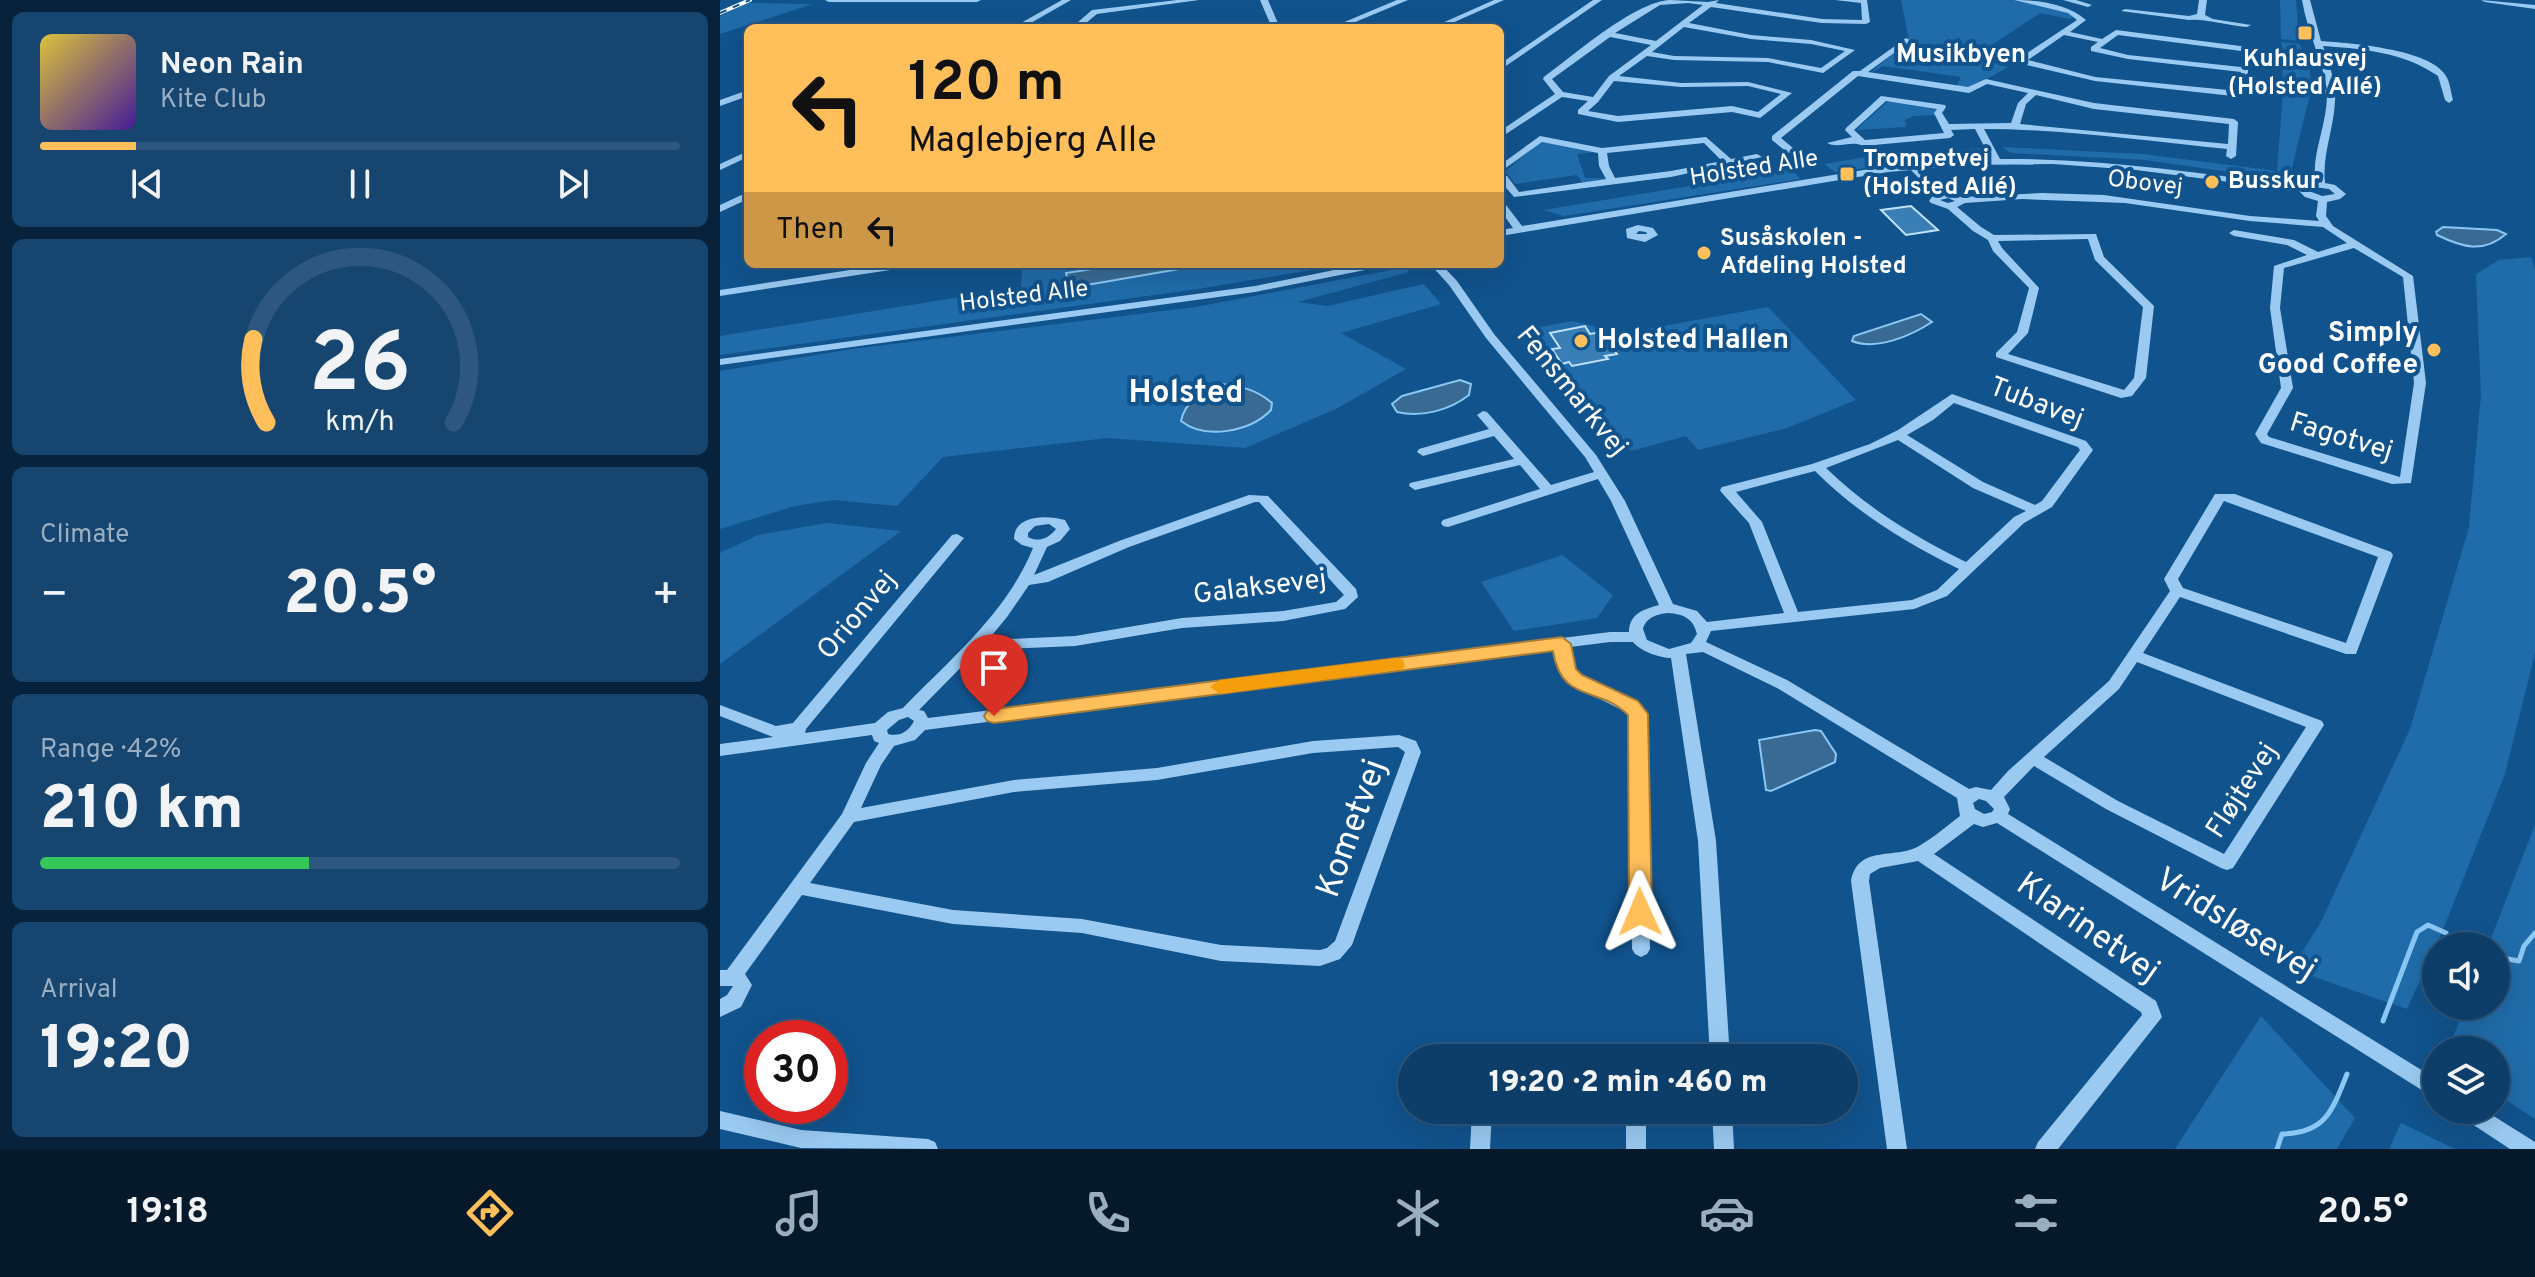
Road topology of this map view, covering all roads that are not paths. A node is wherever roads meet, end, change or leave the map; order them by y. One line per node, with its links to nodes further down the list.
1 (829, 0): 17 (street)
2 (977, 0): 17 (street)
3 (1067, 0): 22 (street)
4 (1195, 0): 23 (street)
5 (1264, 0): 24 (street)
6 (1404, 0): 25 (street)
7 (1500, 0): 26 (street)
8 (1598, 0): 36 (street)
9 (1686, 0): 16 (street); 30 (street)
10 (1839, 0): 16 (street)
11 (2019, 0): 29 (street)
12 (2067, 0): 18 (street)
13 (2203, 0): 21 (street)
14 (2306, 0): 33 (street)
15 (2485, 0): 19 (street)
16 (1714, 2): 27 (street)
17 (906, 3)
18 (2088, 5)
19 (2535, 7)
20 (2125, 11): 21 (street)
21 (2201, 16): 28 (street)
22 (1023, 24)
23 (1079, 24)
24 (1274, 24)
25 (1344, 24)
26 (1444, 24)
27 (1685, 25): 34 (street); 35 (street)
28 (2247, 25)
29 (2064, 33): 32 (street); 40 (street)
30 (1607, 34): 34 (street); 45 (street)
31 (1906, 40): 38 (street)
32 (2102, 41): 37 (street); 37 (street)
33 (2318, 43): 43 (street); 47 (street)
34 (1658, 44): 35 (street)
35 (1646, 53): 39 (street)
36 (1504, 65)
37 (2245, 70): 40 (street)
38 (1861, 74): 41 (street); 58 (street)
39 (1612, 78): 46 (street); 46 (street)
40 (2244, 83): 43 (street)
41 (1956, 88): 42 (street); 49 (street)
42 (2033, 93): 51 (street); 51 (street)
43 (2331, 93): 69 (street)
44 (744, 94): 48 (street)
45 (1560, 94): 46 (street); 54 (street)
46 (1595, 100)
47 (2449, 100)
48 (720, 103)
49 (1942, 107): 52 (street); 56 (street)
50 (1978, 126): 51 (street); 52 (street); 62 (street)
51 (2015, 126)
52 (1947, 127): 56 (street)
53 (1552, 129): 55 (street)
54 (1504, 132)
55 (1540, 139): 59 (street); 66 (street)
56 (1859, 139): 57 (street)
57 (1832, 143)
58 (1801, 150)
59 (1602, 151): 63 (street); 68 (street)
60 (744, 156): 64 (street)
61 (1757, 157): 63 (street)
62 (1997, 161): 65 (street, Holsted Alle); 70 (street, Holsted Alle)
63 (1728, 162): 68 (street)
64 (721, 166)
65 (1913, 166): 73 (street); 76 (street, Holsted Alle)
66 (1504, 171)
67 (1504, 178): 68 (street)
68 (1612, 181)
69 (2320, 184): 70 (street); 72 (street)
70 (2302, 189): 72 (street)
71 (744, 197): 74 (street)
72 (2323, 199): 77 (street)
73 (1956, 203): 77 (street, Obovej); 82 (street)
74 (720, 209)
75 (1504, 209): 79 (street)
76 (1614, 215): 78 (street); 79 (street, Holsted Alle)
77 (2325, 224): 83 (street, Fagotvej)
78 (1635, 229)
79 (1519, 230): 80 (street, Holsted Alle)
80 (1504, 232)
81 (2234, 233): 84 (street)
82 (1992, 238): 82 (street)
83 (2356, 244): 84 (street, Fagotvej); 84 (street, Fagotvej)
84 (2314, 254)
85 (884, 268): 88 (street)
86 (1360, 268): 89 (street, Holsted Alle)
87 (1439, 268): 96 (street, Fensmarkvej)
88 (720, 293)
89 (720, 362)
90 (1483, 415): 91 (street)
91 (1497, 431): 93 (street); 94 (street)
92 (1898, 435): 95 (street, Tubavej); 99 (street); 99 (street, Tubavej)
93 (1423, 452)
94 (1522, 461): 97 (street); 98 (street)
95 (1817, 466): 103 (street); 107 (street, Tubavej)
96 (1602, 473): 98 (street); 106 (street, Fensmarkvej)
97 (1415, 486)
98 (1547, 489): 100 (street)
99 (2033, 509): 103 (street, Tubavej)
100 (1448, 523)
101 (957, 538): 118 (street, Orionvej)
102 (1041, 544): 104 (street)
103 (1969, 569): 107 (street, Tubavej)
104 (1024, 581): 111 (street); 111 (street, Galaksevej)
105 (2177, 591): 105 (street); 114 (street)
106 (1668, 608): 108 (street); 109 (street)
107 (1793, 617): 108 (street, Tubavej)
108 (1704, 627): 112 (street)
109 (1636, 637): 110 (street); 113 (street)
110 (1562, 644): 117 (street); 128 (street)
111 (977, 645): 116 (street)
112 (1696, 646): 113 (street); 122 (street)
113 (1678, 653): 131 (street)
114 (2134, 655): 121 (street); 121 (street, Fløjtevej)
115 (720, 710): 118 (street)
116 (908, 712): 117 (street); 119 (street)
117 (921, 725): 119 (street)
118 (796, 734): 119 (street); 120 (street)
119 (884, 735): 124 (street)
120 (720, 750)
121 (2033, 758): 123 (street)
122 (1967, 796): 123 (street); 125 (street)
123 (1997, 807): 125 (street); 132 (street, Vridsløsevej)
124 (849, 817): 127 (street); 127 (street, Kometvej)
125 (1971, 817): 126 (street)
126 (1921, 854): 142 (street); 143 (street, Klarinetvej)
127 (799, 888): 129 (street)
128 (1641, 949)
129 (726, 977): 130 (street)
130 (720, 1009)
131 (1719, 1044)
132 (2422, 1081)
133 (720, 1120): 138 (street)
134 (1481, 1124): 139 (street)
135 (1636, 1124): 140 (street)
136 (1723, 1124): 141 (street)
137 (2489, 1124): 144 (street)
138 (928, 1149)
139 (1480, 1149)
140 (1636, 1149)
141 (1724, 1149)
142 (1897, 1149)
143 (2045, 1149)
144 (2528, 1149)

